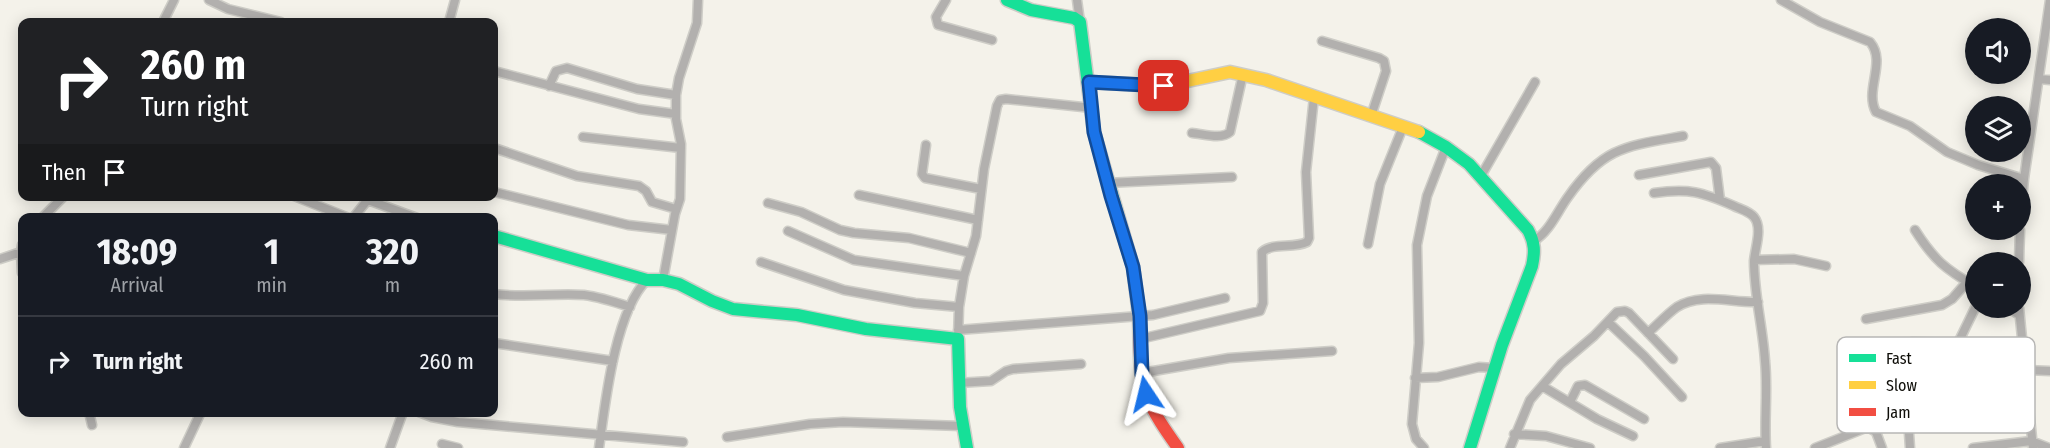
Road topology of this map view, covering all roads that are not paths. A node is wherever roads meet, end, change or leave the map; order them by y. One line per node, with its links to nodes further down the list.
1 (174, 0): 10 (street)
2 (208, 0): 11 (street)
3 (455, 0): 12 (street)
4 (698, 0): 23 (street)
5 (946, 0): 14 (street)
6 (1007, 0): 13 (street)
7 (1077, 0): 13 (street)
8 (1781, 0): 36 (street)
9 (2050, 0): 18 (street)
10 (165, 18)
11 (265, 18)
12 (450, 18)
13 (1080, 22): 20 (street)
14 (992, 40)
15 (1322, 41): 27 (street)
16 (498, 72): 22 (street)
17 (1243, 74): 20 (street); 24 (street); 29 (street)
18 (2039, 79): 19 (street); 37 (street)
19 (2050, 80)
20 (1089, 82): 25 (street)
21 (1535, 82): 39 (street)
22 (549, 86): 23 (street); 26 (street)
23 (676, 96): 26 (street)
24 (1314, 97): 27 (street); 89 (street)
25 (1092, 108): 41 (street); 42 (street)
26 (676, 114): 34 (street)
27 (1371, 116): 28 (street)
28 (1403, 127): 33 (street); 63 (street)
29 (1192, 133)
30 (1683, 136): 62 (street)
31 (582, 137): 34 (street)
32 (926, 145): 42 (street)
33 (1446, 147): 39 (street); 99 (street)
34 (681, 148): 52 (street)
35 (498, 149): 52 (street)
36 (2008, 174)
37 (2025, 174)
38 (1639, 175): 46 (street)
39 (1481, 176): 62 (street)
40 (1232, 177): 41 (street)
41 (1107, 183): 80 (street)
42 (981, 189): 57 (street)
43 (498, 193): 58 (street)
44 (1654, 193): 46 (street)
45 (859, 195): 57 (street)
46 (1720, 200): 67 (street)
47 (59, 201): 53 (street)
48 (307, 201): 54 (street)
49 (367, 201): 55 (street)
50 (377, 201): 56 (street)
51 (768, 203): 65 (street)
52 (676, 209): 58 (street)
53 (47, 213)
54 (338, 213)
55 (356, 213)
56 (405, 213)
57 (978, 220): 65 (street)
58 (672, 230): 72 (street)
59 (1915, 230): 73 (street)
60 (788, 231): 70 (street)
61 (498, 237): 71 (street)
62 (1534, 241): 95 (street)
63 (1368, 244)
64 (18, 250): 66 (street)
65 (971, 253): 70 (street)
66 (0, 259)
67 (1754, 260): 69 (street); 77 (street)
68 (761, 262): 78 (street)
69 (1826, 266)
70 (964, 276): 78 (street)
71 (647, 280): 72 (street); 79 (street)
72 (663, 280): 86 (street)
73 (1965, 281)
74 (1965, 289): 83 (street)
75 (498, 294): 79 (street)
76 (1225, 298): 80 (street)
77 (1758, 302): 85 (street); 121 (street)
78 (959, 307): 86 (street)
79 (630, 308): 93 (street)
80 (1140, 316): 86 (street); 89 (street)
81 (1970, 318): 87 (street)
82 (2020, 318): 88 (street)
83 (1866, 319)
84 (1608, 322): 85 (street); 101 (street); 102 (street)
85 (1648, 333): 92 (street)
86 (958, 334): 100 (street)
87 (1961, 337)
88 (2022, 337)
89 (1140, 339): 98 (street)
90 (498, 344): 93 (street)
91 (1332, 351): 98 (street)
92 (1673, 359)
93 (613, 361): 114 (street)
94 (1081, 364): 100 (street)
95 (1494, 368): 99 (street); 129 (street)
96 (2035, 371): 97 (street)
97 (2050, 372)
98 (1142, 374): 127 (street)
99 (1415, 378): 128 (street)
100 (958, 383): 110 (street)
101 (1542, 386): 103 (street); 115 (street)
102 (1682, 397)
103 (1570, 402): 108 (street); 116 (street)
104 (90, 417): 109 (street)
105 (199, 417): 122 (street)
106 (400, 417): 123 (street)
107 (432, 417): 114 (street)
108 (1644, 418)
109 (92, 425)
110 (961, 426): 117 (street); 126 (street)
111 (1853, 433): 133 (street)
112 (1876, 433): 134 (street)
113 (1909, 433): 135 (street)
114 (601, 434): 118 (street); 125 (street)
115 (1514, 434): 130 (street); 131 (street)
116 (1633, 436)
117 (727, 437)
118 (682, 442)
119 (442, 444): 124 (street)
120 (2032, 444): 136 (street); 137 (street)
121 (1766, 445): 132 (street)
122 (184, 448)
123 (390, 448)
124 (458, 448)
125 (599, 448)
126 (967, 448)
127 (1178, 448)
128 (1424, 448)
129 (1470, 448)
130 (1510, 448)
131 (1590, 448)
132 (1720, 448)
133 (1815, 448)
134 (1882, 448)
135 (1910, 448)
136 (1973, 448)
137 (2049, 448)

